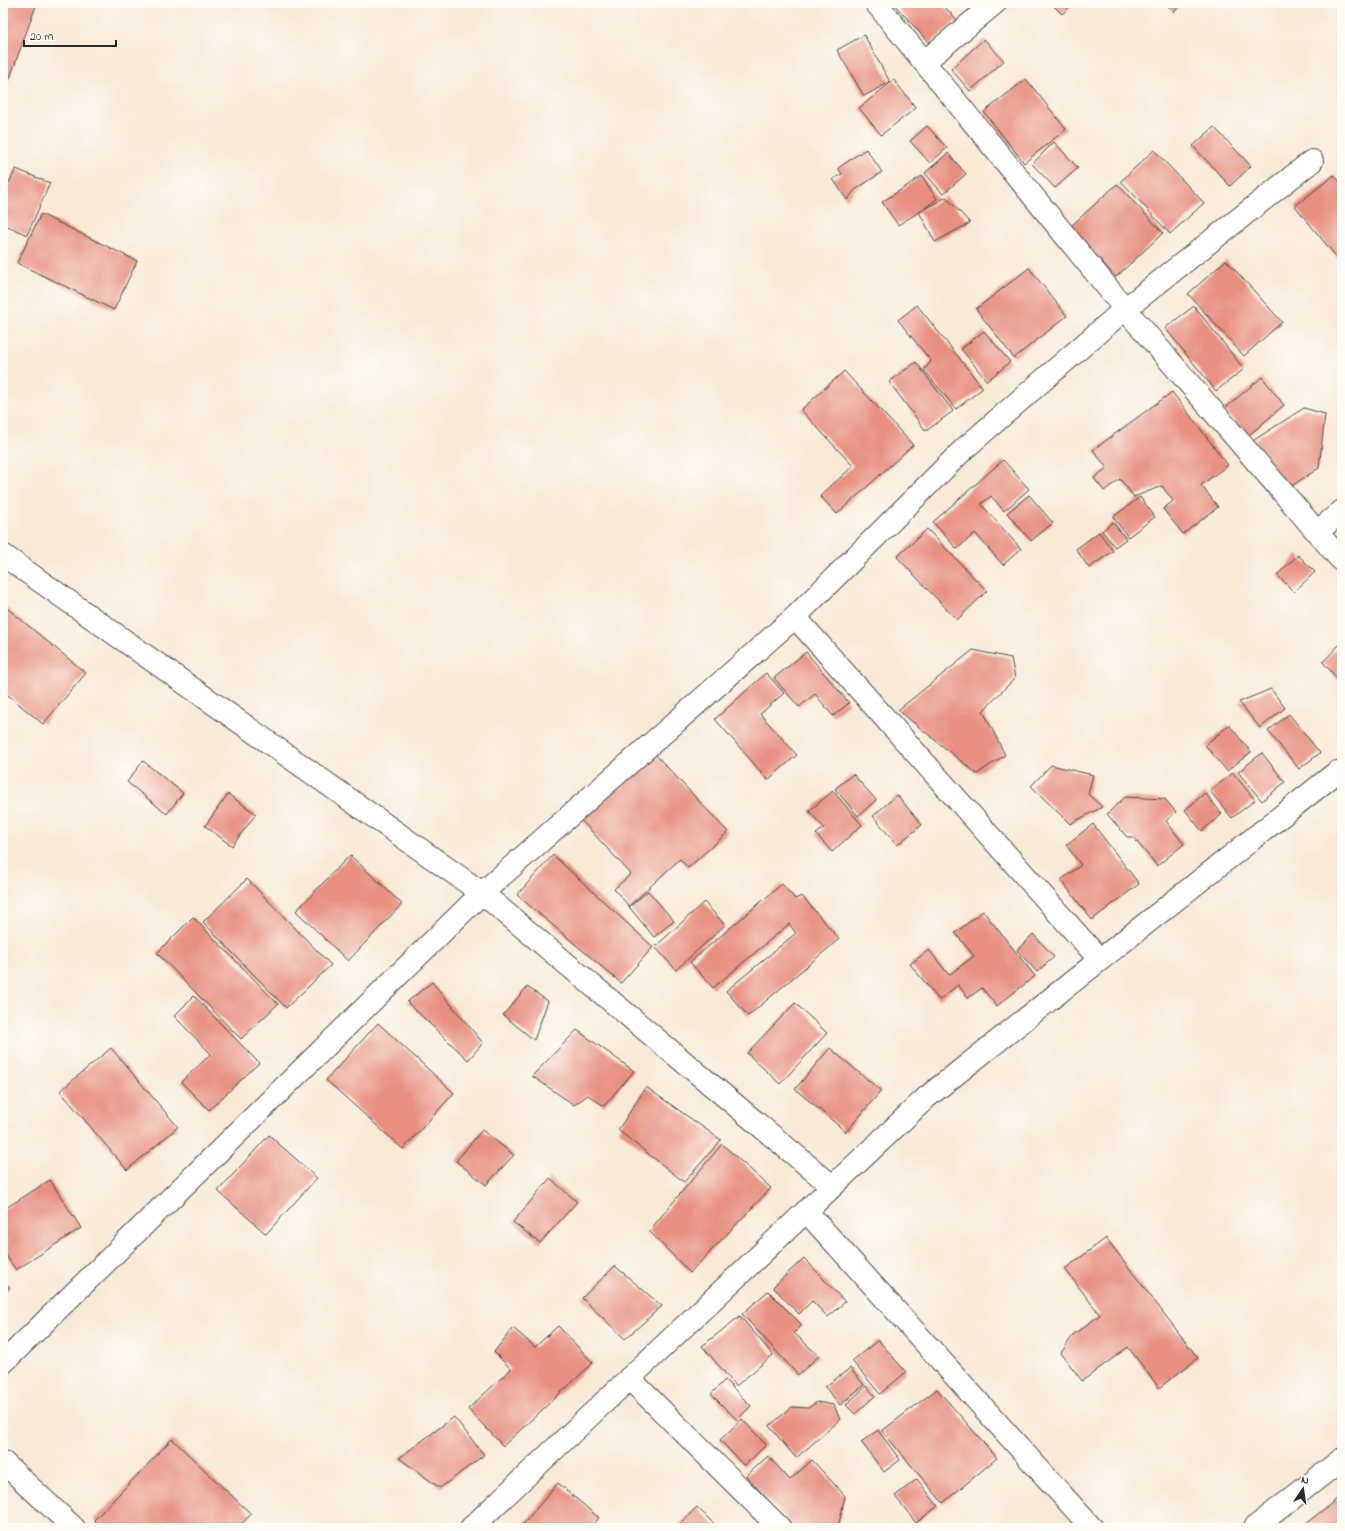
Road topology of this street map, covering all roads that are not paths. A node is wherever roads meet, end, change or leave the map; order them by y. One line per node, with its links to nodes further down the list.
1 (876, 3): 3 (street)
2 (995, 3): 3 (street)
3 (924, 62): 5 (street)
4 (1312, 161): 5 (street)
5 (1125, 309): 7 (street); 10 (street)
6 (1342, 511): 7 (street)
7 (1317, 532): 9 (street)
8 (3, 555): 12 (street)
9 (1342, 561)
10 (796, 617): 12 (street); 13 (street)
11 (1337, 772): 13 (street)
12 (482, 893): 14 (street); 16 (street)
13 (1100, 960): 14 (street)
14 (832, 1186): 15 (street)
15 (806, 1211): 17 (street); 23 (street)
16 (3, 1363)
17 (629, 1378): 21 (street); 22 (street)
18 (1342, 1459): 24 (street)
19 (3, 1462): 20 (street)
20 (74, 1528)
21 (471, 1528)
22 (780, 1528)
23 (1092, 1528)
24 (1254, 1528)

